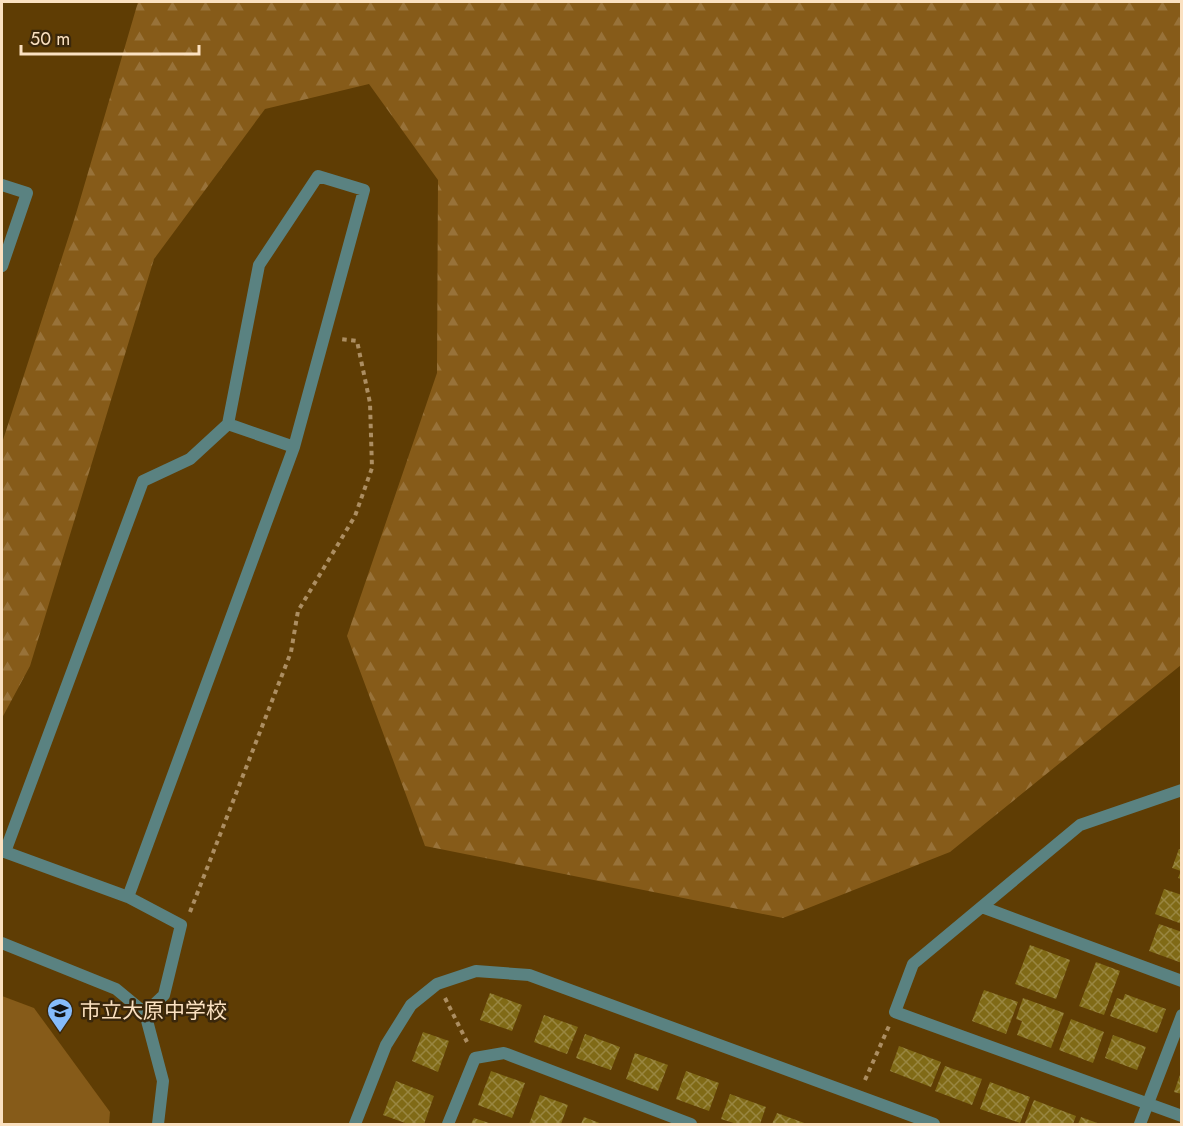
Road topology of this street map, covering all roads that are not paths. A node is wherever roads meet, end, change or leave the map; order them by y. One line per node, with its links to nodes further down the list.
1 (2, 185): 2 (street)
2 (2, 266)
3 (228, 424): 4 (street); 4 (street); 6 (street)
4 (294, 447): 7 (street)
5 (1182, 790): 8 (street)
6 (3, 852): 7 (street)
7 (128, 897): 11 (street)
8 (982, 907): 10 (street); 13 (street)
9 (2, 943): 11 (street)
10 (1182, 981)
11 (145, 1013): 15 (street)
12 (1182, 1015): 13 (street)
13 (1149, 1104): 14 (street); 20 (street)
14 (1182, 1116)
15 (158, 1125)
16 (355, 1125): 19 (street)
17 (448, 1125): 18 (street)
18 (691, 1125)
19 (934, 1125)
20 (1140, 1125)

